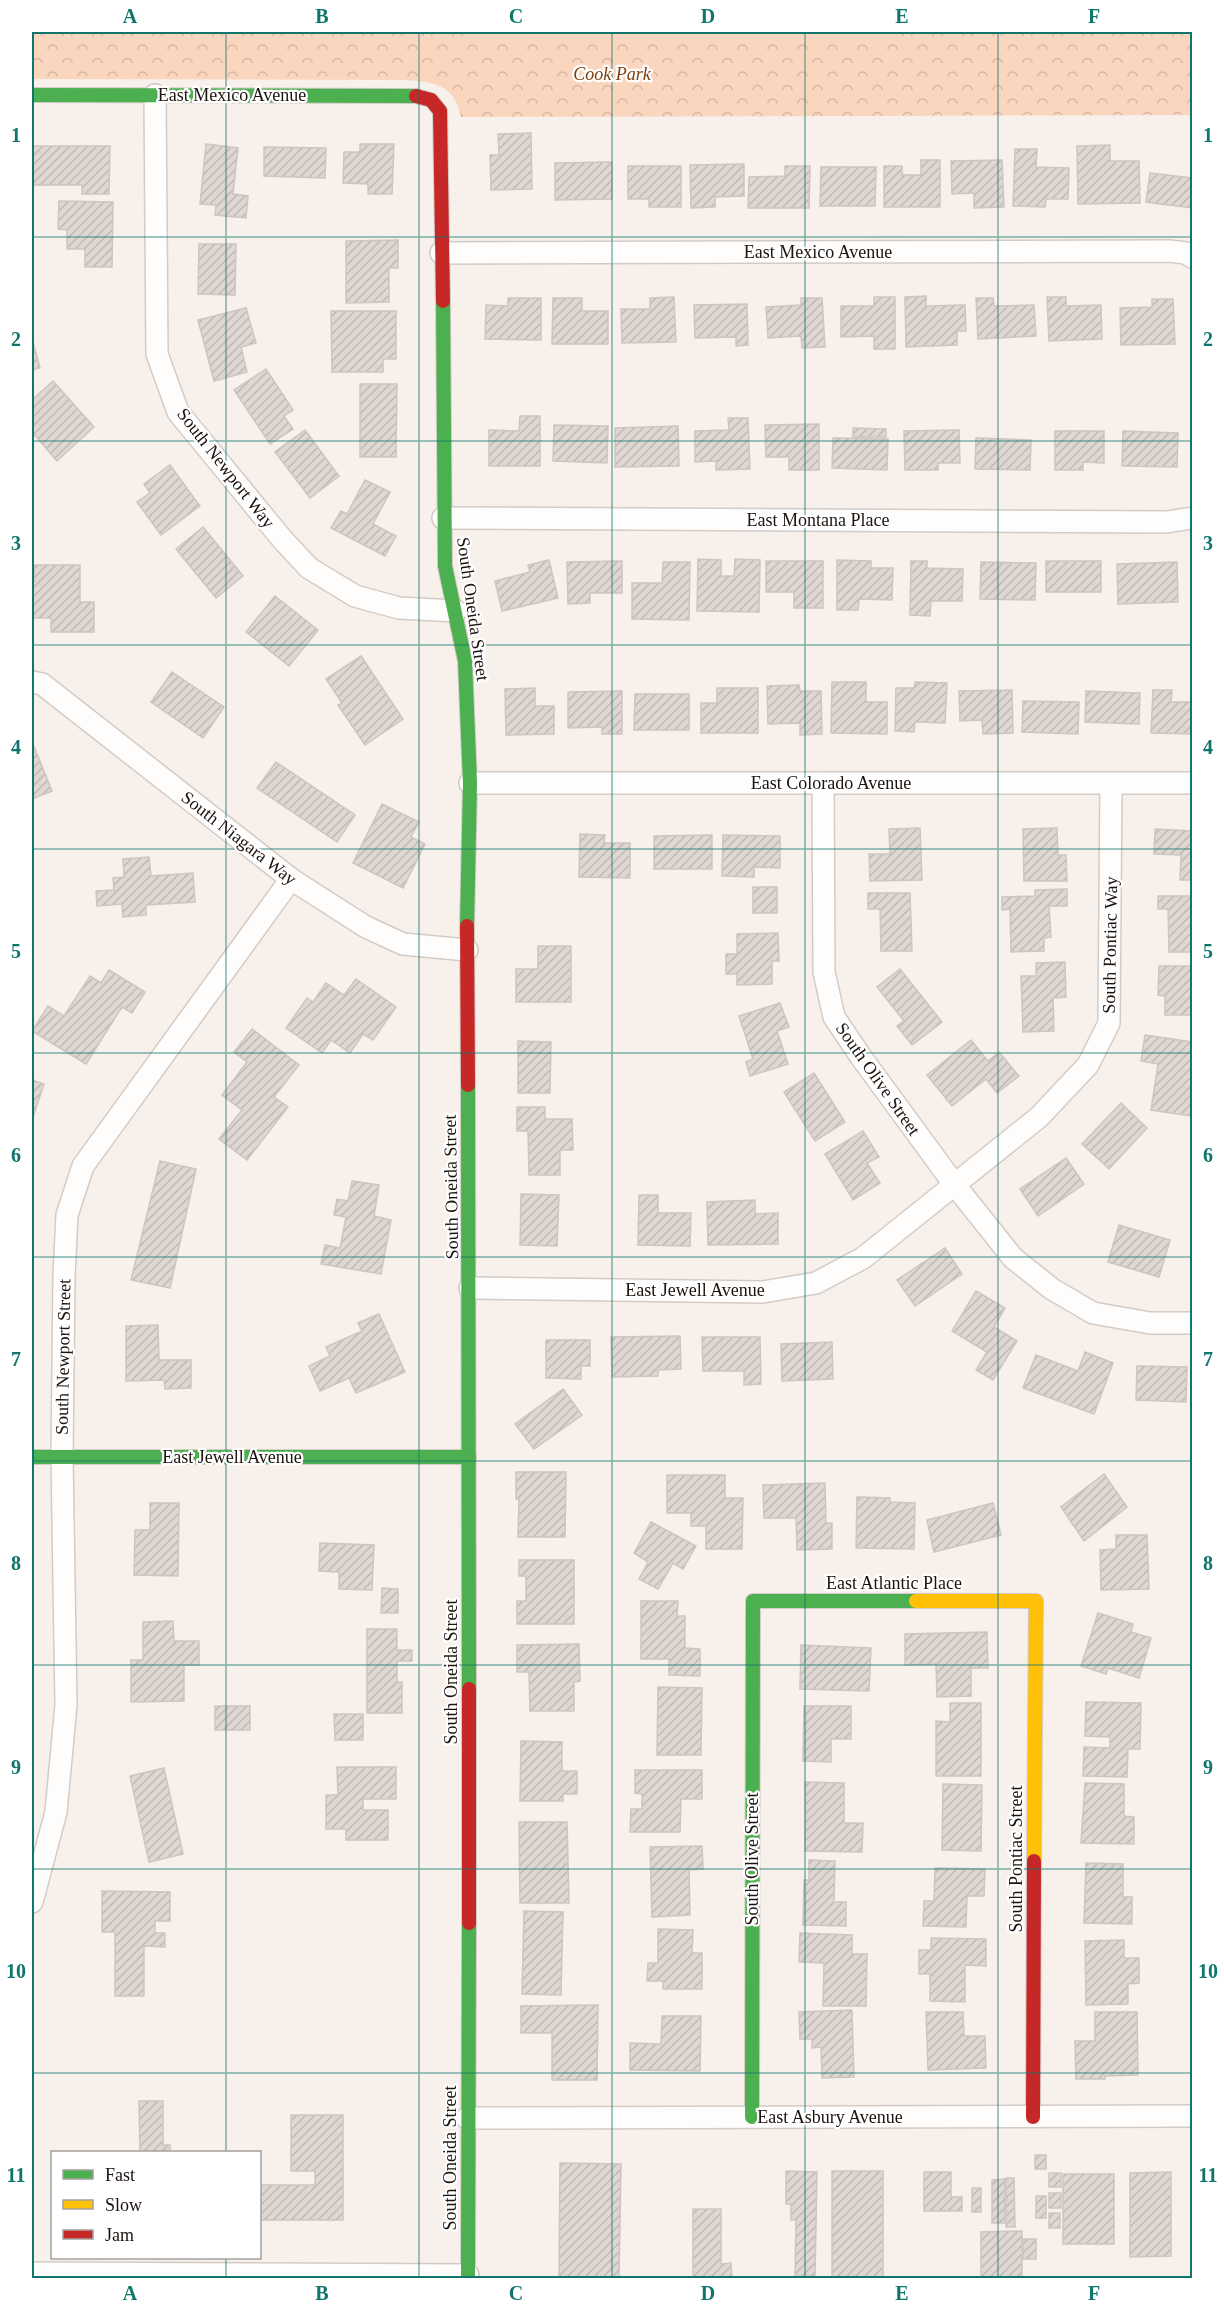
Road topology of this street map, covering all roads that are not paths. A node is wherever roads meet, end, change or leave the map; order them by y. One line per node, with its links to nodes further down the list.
1 (32, 95): 2 (street, East Mexico Avenue)
2 (155, 95): 3 (street, East Mexico Avenue); 8 (street, South Newport Way)
3 (431, 100): 4 (street, South Oneida Street)
4 (441, 253): 5 (street, East Mexico Avenue); 6 (street, South Oneida Street)
5 (1192, 257)
6 (443, 518): 7 (street, East Montana Place); 8 (street, South Oneida Street)
7 (1192, 518)
8 (456, 611): 10 (street, South Oneida Street)
9 (32, 682): 14 (street, South Niagara Way)
10 (470, 783): 11 (street, East Colorado Avenue); 15 (street, South Oneida Street)
11 (824, 783): 13 (street, East Colorado Avenue); 16 (street, South Olive Street)
12 (1192, 783): 13 (street, East Colorado Avenue)
13 (1111, 784): 16 (street, South Pontiac Way)
14 (291, 879): 15 (street, South Niagara Way); 20 (street, South Newport Street)
15 (467, 950): 17 (street, South Oneida Street)
16 (954, 1184): 17 (street, East Jewell Avenue); 18 (street)
17 (470, 1288): 21 (street, South Oneida Street)
18 (1192, 1323)
19 (32, 1457): 20 (street, East Jewell Avenue)
20 (62, 1457): 21 (street, East Jewell Avenue); 24 (street, South Newport Street)
21 (469, 1457): 28 (street, South Oneida Street)
22 (753, 1601): 23 (street, East Atlantic Place); 26 (street, South Olive Street)
23 (1036, 1601): 27 (street, South Pontiac Street)
24 (32, 1902)
25 (1192, 2116): 27 (street, East Asbury Avenue)
26 (752, 2117): 27 (street, East Asbury Avenue); 28 (street, East Asbury Avenue)
27 (1033, 2117)
28 (468, 2118): 30 (street, South Oneida Street)
29 (32, 2268): 30 (street)
30 (468, 2277)

